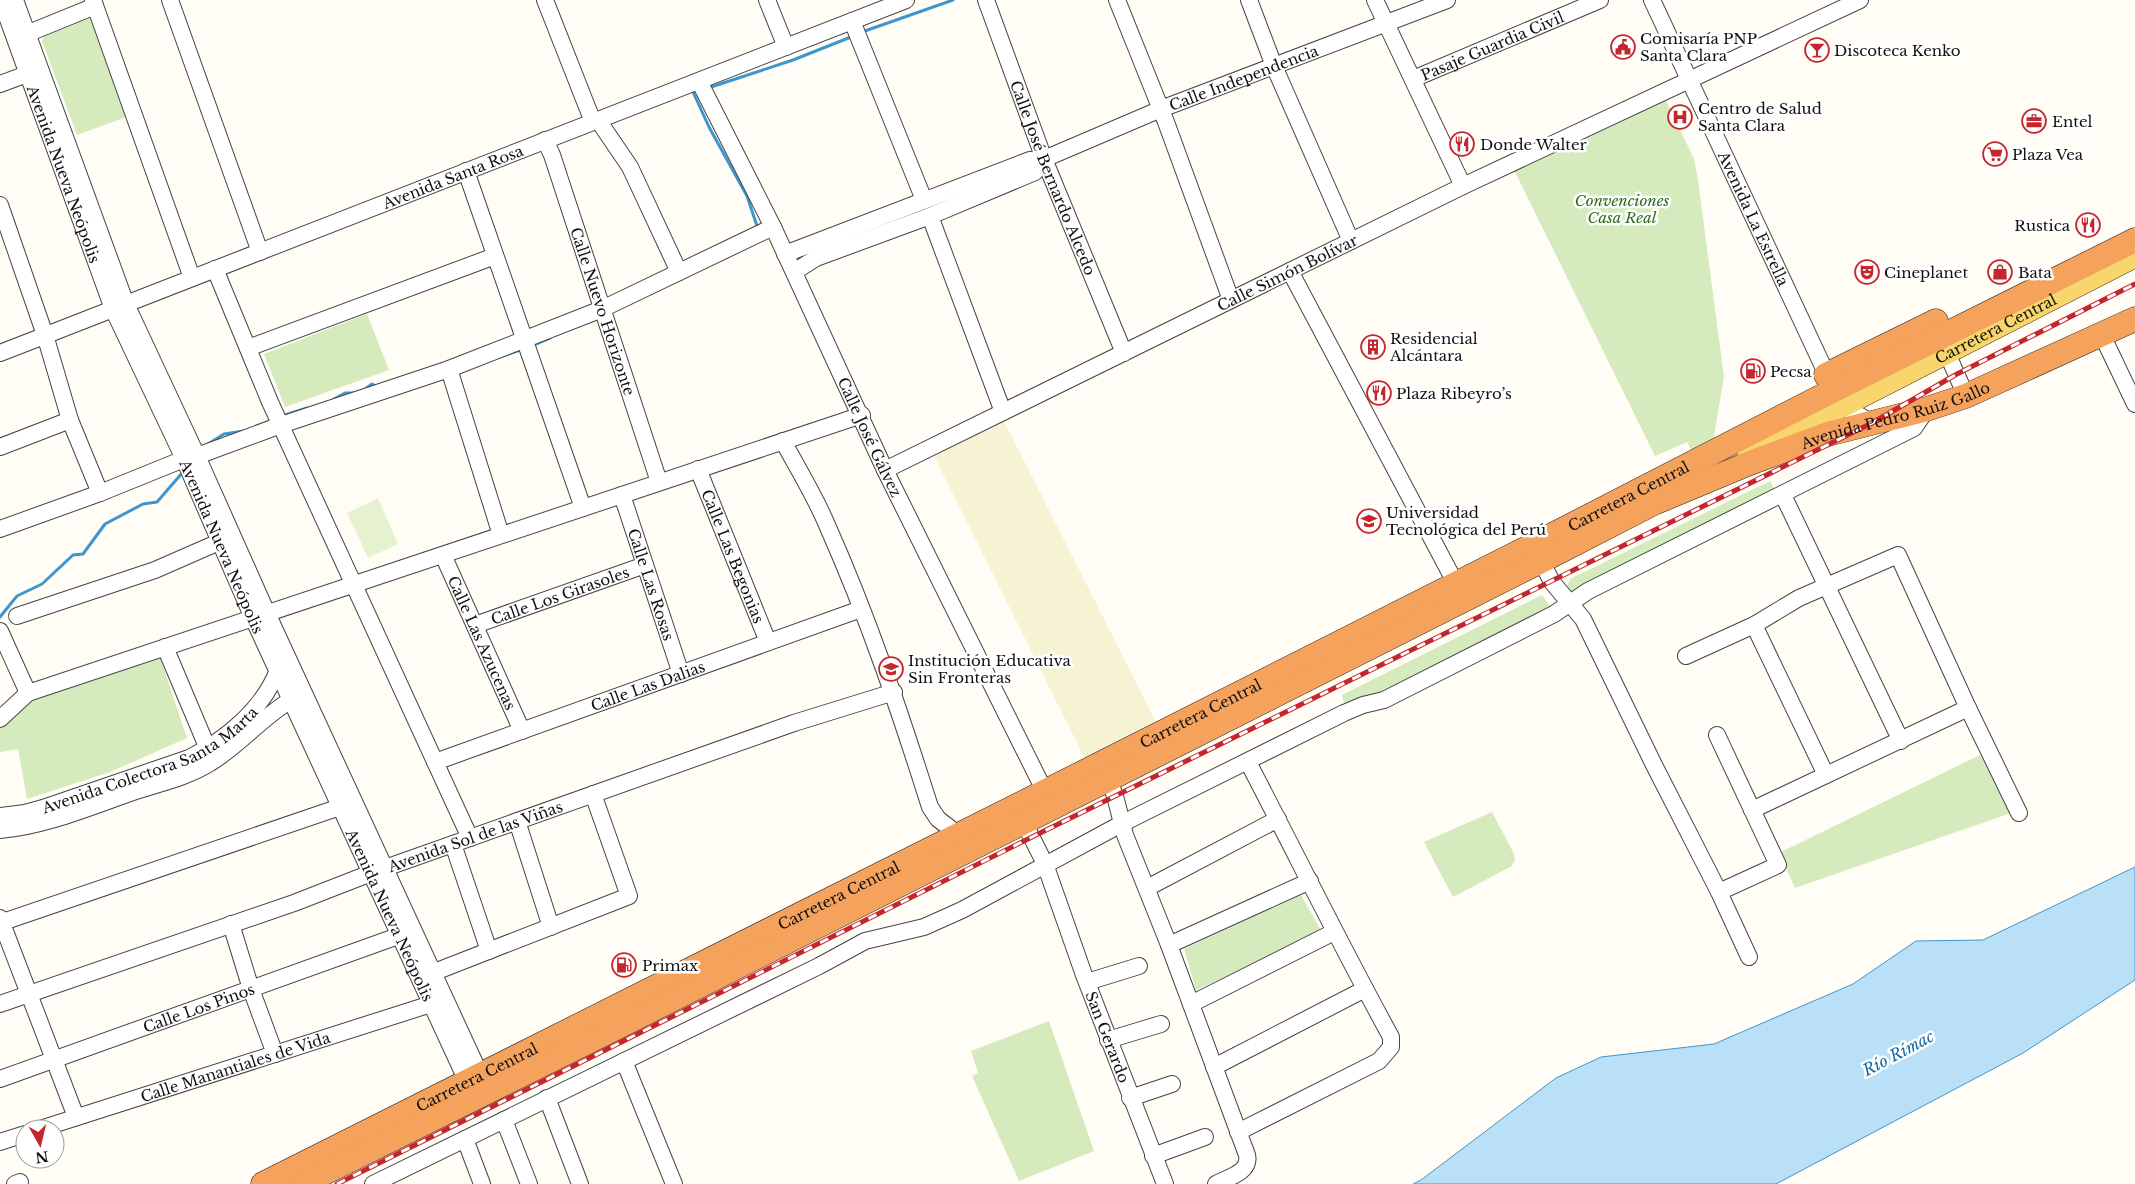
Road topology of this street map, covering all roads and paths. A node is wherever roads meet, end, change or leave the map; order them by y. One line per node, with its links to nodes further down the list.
1 (0, 0): 16 (street, Avenida Nueva Neópolis)
2 (170, 0): 38 (street)
3 (545, 0): 28 (street)
4 (767, 0): 20 (street)
5 (906, 0): 15 (street, Avenida Santa Rosa)
6 (986, 0): 30 (street, Calle José Bernardo Alcedo)
7 (1117, 0): 27 (street)
8 (1249, 0): 21 (street)
9 (1375, 0): 18 (street)
10 (1447, 0): 18 (street, Calle Independencia)
11 (1600, 0): 23 (street, Pasaje Guardia Civil)
12 (1652, 0): 24 (street, Avenida La Estrella)
13 (1860, 0): 24 (street, Calle Simón Bolívar)
14 (94, 3): 19 (street); 47 (street)
15 (875, 6): 17 (street, Avenida Santa Rosa)
16 (14, 11): 19 (street, Avenida Nueva Neópolis)
17 (852, 21): 20 (street, Avenida Santa Rosa); 34 (street)
18 (1386, 23): 21 (street, Calle Independencia); 23 (street)
19 (22, 36): 22 (street, Avenida Nueva Neópolis)
20 (786, 47): 25 (street, Avenida Santa Rosa)
21 (1274, 66): 27 (street, Calle Independencia); 37 (street)
22 (35, 71): 26 (street); 49 (street, Avenida Nueva Neópolis)
23 (1413, 79): 32 (street)
24 (1689, 79): 32 (street, Calle Simón Bolívar); 60 (street, Avenida La Estrella)
25 (699, 81): 28 (street, Avenida Santa Rosa); 35 (street, Calle José Gálvez)
26 (0, 84)
27 (1161, 109): 30 (street, Calle Independencia); 48 (street)
28 (596, 121): 29 (street, Avenida Santa Rosa); 45 (street)
29 (546, 140): 31 (street, Avenida Santa Rosa); 50 (street, Calle Nuevo Horizonte)
30 (1044, 159): 34 (street, Calle Independencia); 57 (street, Calle José Bernardo Alcedo)
31 (466, 171): 38 (street, Avenida Santa Rosa); 41 (street)
32 (1463, 186): 37 (street, Calle Simón Bolívar)
33 (0, 204): 52 (street)
34 (927, 208): 39 (street, Calle Independencia); 64 (street)
35 (773, 227): 40 (street, Calle José Gálvez); 45 (street)
36 (2135, 240): 60 (highway, Carretera Central)
37 (1351, 241): 44 (street, Calle Simón Bolívar)
38 (260, 252): 43 (street, Avenida Santa Rosa)
39 (813, 252): 40 (street, Calle Independencia); 46 (street, Calle Independencia)
40 (785, 254): 46 (street, Calle José Gálvez)
41 (495, 256): 54 (street); 55 (street)
42 (2135, 257): 58 (main road, Carretera Central)
43 (215, 269): 47 (street, Avenida Santa Rosa); 55 (street)
44 (1290, 271): 48 (street, Calle Simón Bolívar); 87 (street)
45 (679, 272): 50 (street)
46 (794, 272): 65 (street, Calle José Gálvez)
47 (192, 278): 49 (street, Avenida Santa Rosa)
48 (1231, 300): 57 (street, Calle Simón Bolívar)
49 (120, 306): 52 (street, Avenida Santa Rosa); 71 (street, Avenida Nueva Neópolis)
50 (602, 309): 54 (street); 74 (street, Calle Nuevo Horizonte)
51 (2135, 319): 53 (highway, Avenida Pedro Ruiz Gallo)
52 (46, 335): 56 (street, Avenida Santa Rosa); 66 (street)
53 (2102, 335): 61 (highway, Avenida Pedro Ruiz Gallo); 62 (street)
54 (524, 339): 59 (street); 79 (street)
55 (248, 348): 68 (street)
56 (0, 353)
57 (1124, 353): 64 (street, Calle Simón Bolívar)
58 (1947, 353): 60 (main road, Carretera Central); 61 (street)
59 (449, 369): 68 (street); 81 (street)
60 (1834, 390): 67 (street); 78 (main road, Carretera Central); 83 (highway, Carretera Central)
61 (1966, 396): 63 (highway, Avenida Pedro Ruiz Gallo)
62 (2135, 404)
63 (1927, 409): 67 (highway, Avenida Pedro Ruiz Gallo); 77 (street)
64 (1004, 412): 73 (street, Calle Simón Bolívar)
65 (862, 415): 69 (street); 73 (street, Calle José Gálvez)
66 (70, 420): 70 (street); 75 (street)
67 (1872, 423): 78 (highway, Avenida Pedro Ruiz Gallo)
68 (281, 425): 71 (street); 86 (street)
69 (783, 441): 72 (street); 90 (street)
70 (0, 447)
71 (190, 458): 75 (street); 82 (street, Avenida Nueva Neópolis); 92 (street, Avenida Nueva Neópolis)
72 (698, 469): 74 (street); 96 (street, Calle Las Begonias)
73 (885, 470): 115 (street, Calle José Gálvez)
74 (659, 482): 76 (street)
75 (100, 494): 80 (street)
76 (622, 495): 79 (street); 85 (street, Calle Las Rosas)
77 (1783, 495): 88 (street); 89 (street)
78 (1654, 503): 83 (highway, Carretera Central)
79 (583, 508): 81 (street)
80 (0, 529)
81 (501, 535): 84 (street)
82 (220, 542): 91 (street); 92 (street, Avenida Nueva Neópolis)
83 (1537, 553): 87 (highway, Carretera Central); 89 (street); 101 (highway, Carretera Central)
84 (443, 554): 86 (street); 93 (street, Calle Las Azucenas)
85 (645, 565): 93 (street, Calle Los Girasoles); 100 (street, Calle Las Rosas)
86 (354, 584): 92 (street); 111 (street)
87 (1456, 584): 101 (highway, Carretera Central)
88 (1828, 585): 94 (street); 105 (street); 109 (street)
89 (1569, 603): 112 (street); 133 (street)
90 (861, 609): 96 (street, Calle Las Dalias); 102 (street)
91 (17, 616)
92 (260, 616): 97 (street); 99 (street, Avenida Nueva Neópolis); 130 (street, Avenida Nueva Neópolis)
93 (475, 625): 107 (street, Calle Las Azucenas)
94 (1754, 625): 98 (street); 114 (street)
95 (0, 631): 103 (street)
96 (768, 642): 100 (street, Calle Las Dalias)
97 (164, 647): 103 (street); 110 (street)
98 (1686, 656)
99 (278, 670): 104 (street, Avenida Nueva Neópolis); 110 (street, Avenida Colectora Santa Marta)
100 (681, 674): 107 (street, Calle Las Dalias)
101 (1284, 681): 113 (highway, Carretera Central)
102 (894, 692): 116 (street, Avenida Sol de las Viñas); 126 (street)
103 (28, 693): 106 (street)
104 (292, 700): 117 (street, Avenida Nueva Neópolis); 125 (street, Avenida Colectora Santa Marta)
105 (1968, 708): 109 (street); 119 (street)
106 (0, 719)
107 (522, 731): 111 (street, Calle Las Dalias)
108 (1717, 735): 118 (street)
109 (1901, 741): 114 (street)
110 (208, 749): 121 (street, Avenida Colectora Santa Marta)
111 (435, 762): 127 (street)
112 (1248, 762): 122 (street); 124 (street)
113 (1105, 771): 115 (highway, Carretera Central); 120 (highway, Carretera Central); 124 (street)
114 (1826, 776): 118 (street)
115 (1045, 792): 120 (highway, Carretera Central)
116 (593, 794): 123 (street, Avenida Sol de las Viñas); 136 (street)
117 (340, 807): 130 (street, Avenida Nueva Neópolis); 134 (street)
118 (1752, 810): 133 (street)
119 (2019, 813)
120 (1020, 814): 126 (highway, Carretera Central); 129 (street, San Gerardo); 159 (highway, Carretera Central)
121 (0, 816)
122 (1278, 819): 131 (street); 132 (street)
123 (517, 821): 127 (street, Avenida Sol de las Viñas); 136 (street)
124 (1123, 823): 129 (street); 132 (street)
125 (0, 830)
126 (959, 835): 159 (highway, Carretera Central)
127 (470, 838): 128 (street, Avenida Sol de las Viñas)
128 (453, 844): 130 (street, Avenida Sol de las Viñas); 140 (street)
129 (1045, 864): 144 (street, San Gerardo); 155 (street)
130 (377, 871): 135 (street, Avenida Sol de las Viñas); 138 (street, Avenida Nueva Neópolis); 143 (street, Avenida Nueva Neópolis)
131 (1310, 881): 137 (street); 139 (street)
132 (1147, 888): 139 (street)
133 (1718, 892): 141 (street)
134 (1, 921): 147 (street)
135 (231, 924): 145 (street); 147 (street, Avenida Sol de las Viñas)
136 (551, 927): 140 (street)
137 (1334, 932): 146 (street); 150 (street)
138 (398, 936): 145 (street, Calle Los Pinos); 149 (street, Avenida Nueva Neópolis)
139 (1169, 945): 150 (street)
140 (489, 951): 143 (street)
141 (1749, 957)
142 (1139, 966): 144 (street)
143 (432, 973): 159 (street, Avenida Nueva Neópolis)
144 (1086, 982): 152 (street, San Gerardo)
145 (251, 989): 153 (street); 154 (street, Calle Los Pinos)
146 (1365, 989): 156 (street); 165 (street)
147 (29, 994): 148 (street, Avenida Sol de las Viñas); 154 (street)
148 (0, 1004)
149 (431, 1004): 153 (street, Calle Manantiales de Vida); 159 (street, Avenida Nueva Neópolis)
150 (1191, 1004): 156 (street)
151 (1160, 1024): 152 (street)
152 (1108, 1040): 161 (street, San Gerardo)
153 (275, 1054): 162 (street, Calle Manantiales de Vida)
154 (54, 1059): 157 (street, Calle Los Pinos); 162 (street)
155 (624, 1061): 160 (street); 177 (street)
156 (1214, 1067): 165 (street)
157 (0, 1079)
158 (1172, 1084): 161 (street)
159 (477, 1087): 171 (highway, Carretera Central); 172 (highway, Carretera Central)
160 (547, 1098): 163 (street); 176 (street)
161 (1130, 1098): 170 (street, San Gerardo)
162 (76, 1117): 164 (street, Calle Manantiales de Vida)
163 (504, 1120): 168 (street); 175 (street)
164 (65, 1121)
165 (1238, 1132): 179 (street)
166 (15, 1137): 169 (street)
167 (1205, 1137): 170 (street)
168 (465, 1139): 173 (street); 174 (street)
169 (0, 1142)
170 (1153, 1156): 178 (street, San Gerardo)
171 (263, 1184)
172 (302, 1184)
173 (375, 1184)
174 (482, 1184)
175 (529, 1184)
176 (580, 1184)
177 (674, 1184)
178 (1165, 1184)
179 (1216, 1184)

